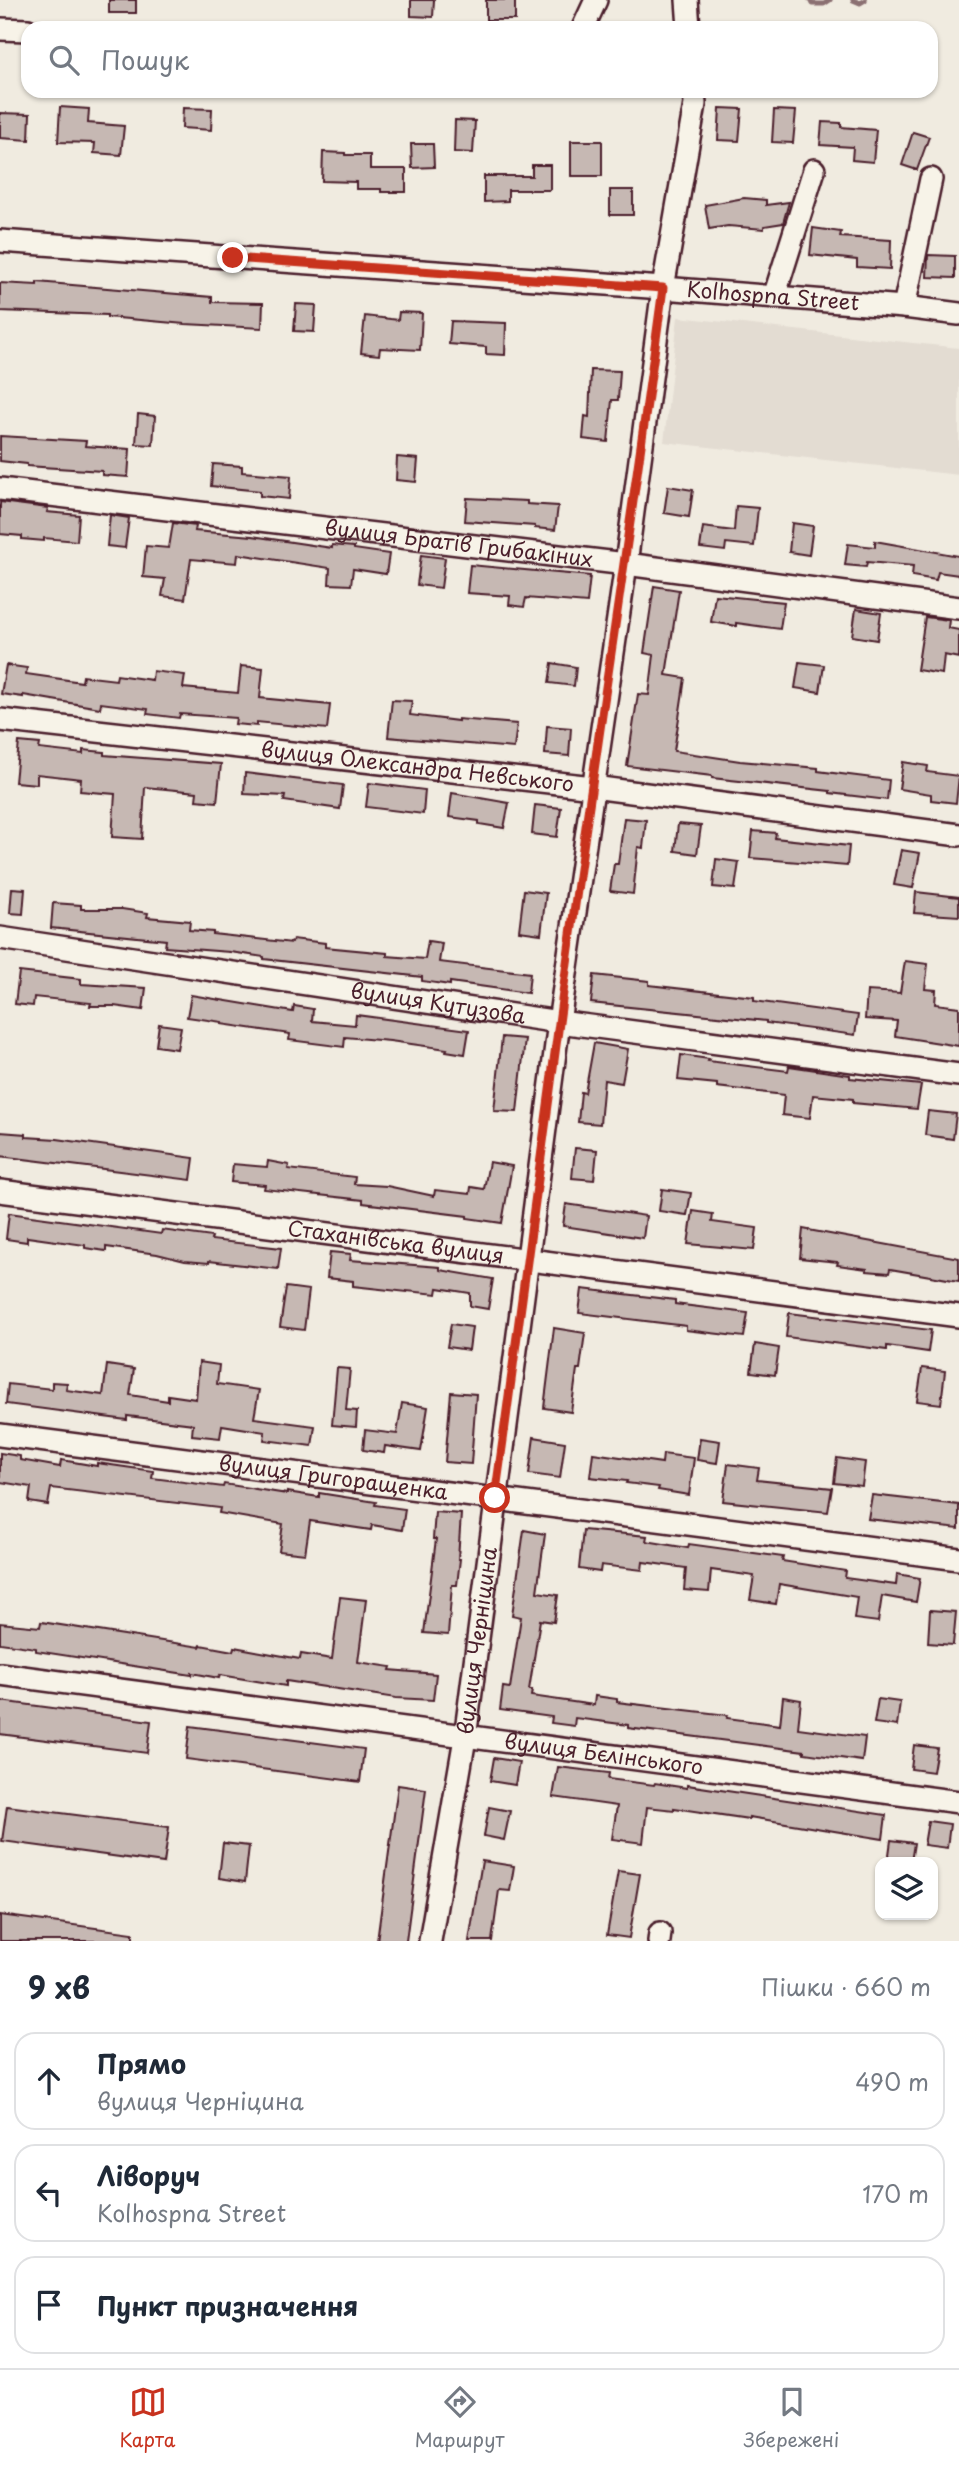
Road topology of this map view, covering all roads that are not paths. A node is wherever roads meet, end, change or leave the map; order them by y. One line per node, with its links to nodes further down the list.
1 (596, 0): 3 (street)
2 (687, 0): 4 (street)
3 (586, 21)
4 (688, 21)
5 (0, 29): 6 (street)
6 (21, 30)
7 (695, 98): 11 (street, вулиця Черніцина)
8 (814, 170): 12 (street)
9 (931, 179): 13 (street)
10 (0, 242): 11 (street, Kolhospna Street)
11 (663, 288): 12 (street, Kolhospna Street); 16 (street, вулиця Черніцина)
12 (774, 297): 13 (street, Kolhospna Street)
13 (904, 307): 14 (street, Kolhospna Street)
14 (959, 314)
15 (0, 489): 16 (street, вулиця Братів Грибакіних)
16 (626, 564): 17 (street, вулиця Братів Грибакіних); 19 (street, вулиця Черніцина)
17 (959, 608)
18 (0, 720): 19 (street, вулиця Олександра Невського)
19 (593, 788): 20 (street, вулиця Олександра Невського); 22 (street, вулиця Черніцина)
20 (959, 835)
21 (0, 938): 22 (street, вулиця Кутузова)
22 (559, 1022): 23 (street, вулиця Кутузова); 25 (street, вулиця Черніцина)
23 (959, 1075)
24 (0, 1191): 25 (street, Стаханівська вулиця)
25 (529, 1262): 26 (street, Стаханівська вулиця); 28 (street, вулиця Черніцина)
26 (959, 1316)
27 (0, 1435): 28 (street, вулиця Григоращенка)
28 (495, 1498): 29 (street, вулиця Григоращенка); 31 (street, вулиця Черніцина)
29 (959, 1559)
30 (0, 1674): 31 (street, вулиця Бєлінського)
31 (465, 1738): 32 (street, вулиця Бєлінського); 33 (street, вулиця Черніцина)
32 (959, 1802)
33 (430, 1941)

